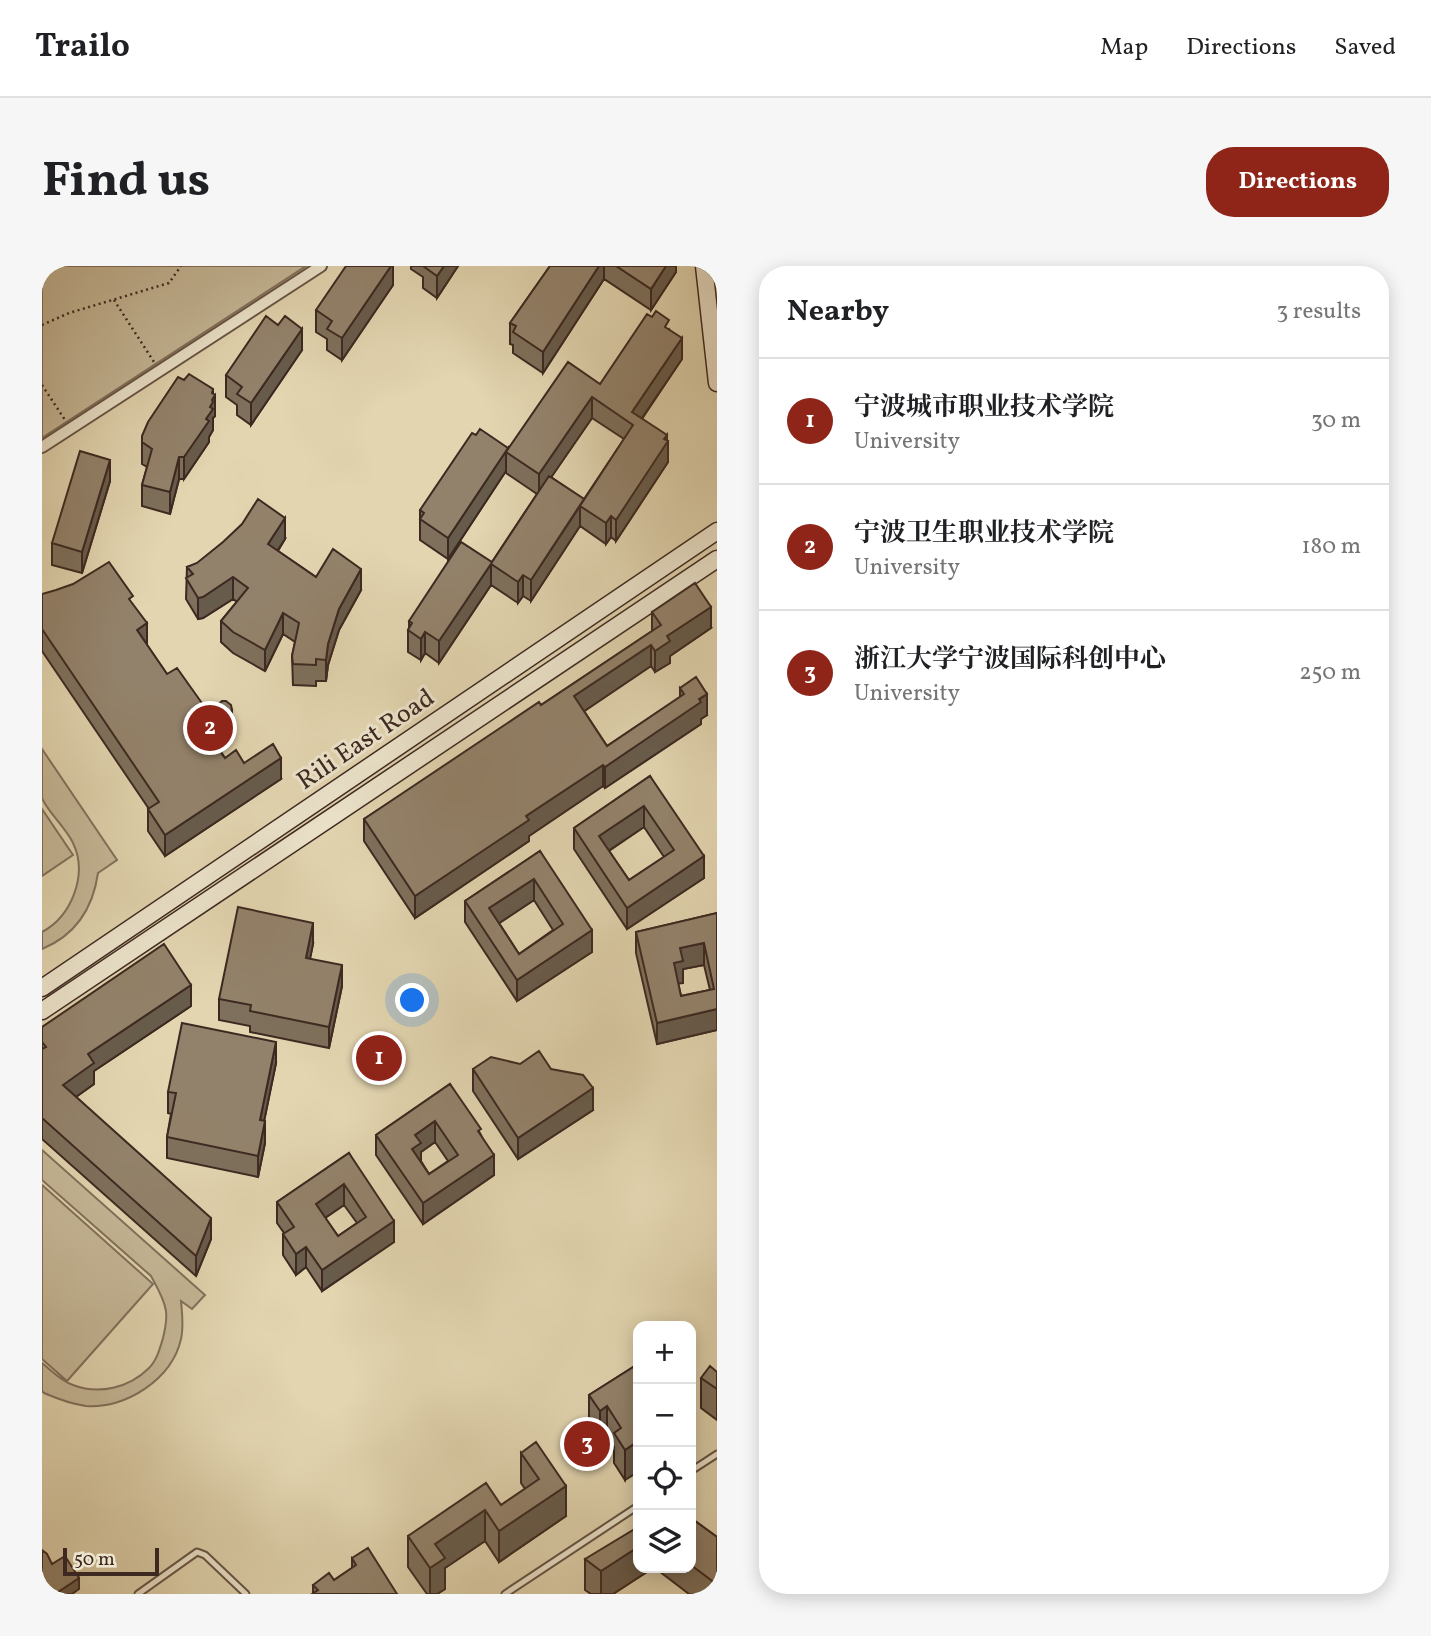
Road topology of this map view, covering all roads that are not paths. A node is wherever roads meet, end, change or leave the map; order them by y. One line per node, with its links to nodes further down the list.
1 (321, 266): 4 (street)
2 (704, 266): 3 (main road)
3 (717, 383)
4 (42, 447)
5 (717, 531): 7 (main road, Rili East Road)
6 (717, 559): 8 (main road, Rili East Road)
7 (42, 988)
8 (42, 1011)
9 (717, 1454): 10 (lane)
10 (696, 1468)
11 (633, 1509): 14 (lane)
12 (138, 1594): 13 (lane)
13 (246, 1594)
14 (505, 1594)

